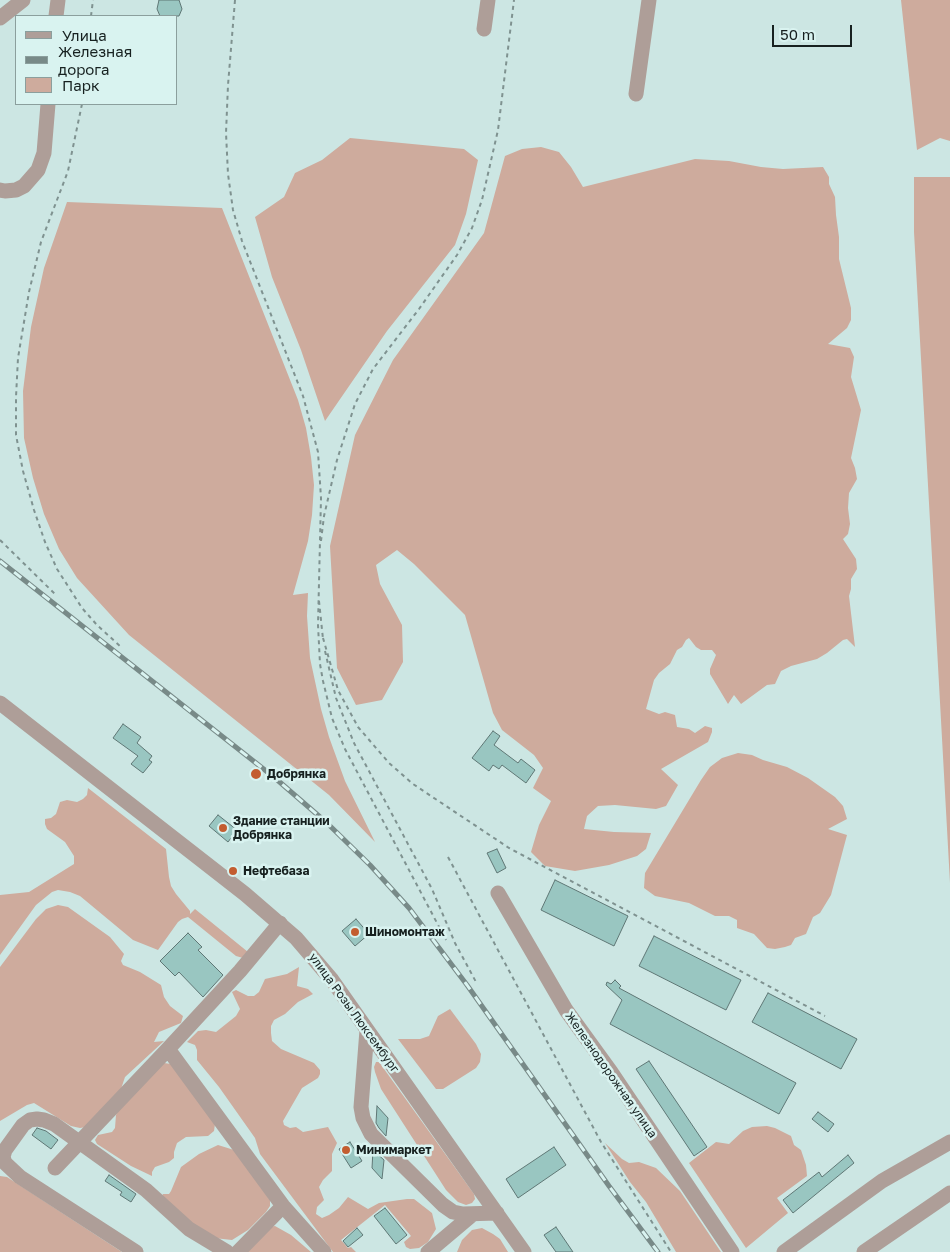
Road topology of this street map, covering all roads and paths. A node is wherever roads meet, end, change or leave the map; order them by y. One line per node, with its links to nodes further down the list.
1 (23, 0): 10 (street)
2 (58, 0): 8 (street)
3 (93, 0): 9 (path)
4 (235, 0): 17 (path)
5 (488, 0): 11 (street)
6 (514, 0): 17 (path)
7 (648, 0): 12 (street)
8 (56, 15)
9 (91, 15)
10 (0, 18)
11 (484, 29)
12 (636, 94)
13 (48, 105): 15 (street)
14 (82, 105): 21 (path)
15 (0, 190)
16 (0, 540): 19 (path)
17 (318, 563): 18 (path)
18 (318, 579): 20 (path); 26 (path)
19 (56, 595)
20 (323, 638): 27 (path); 28 (path)
21 (121, 647)
22 (0, 703): 25 (street, улица Розы Люксембург)
23 (448, 857): 44 (path)
24 (498, 893): 45 (street, Железнодорожная улица)
25 (280, 923): 29 (street, улица Розы Люксембург); 30 (street)
26 (446, 940)
27 (476, 982)
28 (825, 1016)
29 (367, 1030): 36 (street, улица Розы Люксембург); 37 (street)
30 (168, 1049): 31 (street); 35 (street)
31 (80, 1141): 33 (street); 38 (street); 39 (street)
32 (950, 1142): 46 (street)
33 (56, 1168)
34 (950, 1193): 47 (street)
35 (283, 1206): 40 (street); 41 (street)
36 (497, 1213): 37 (street); 43 (street, улица Розы Люксембург)
37 (473, 1214): 42 (street)
38 (136, 1252)
39 (227, 1252)
40 (238, 1252)
41 (324, 1252)
42 (428, 1252)
43 (524, 1252)
44 (671, 1252)
45 (732, 1252)
46 (784, 1252)
47 (864, 1252)

